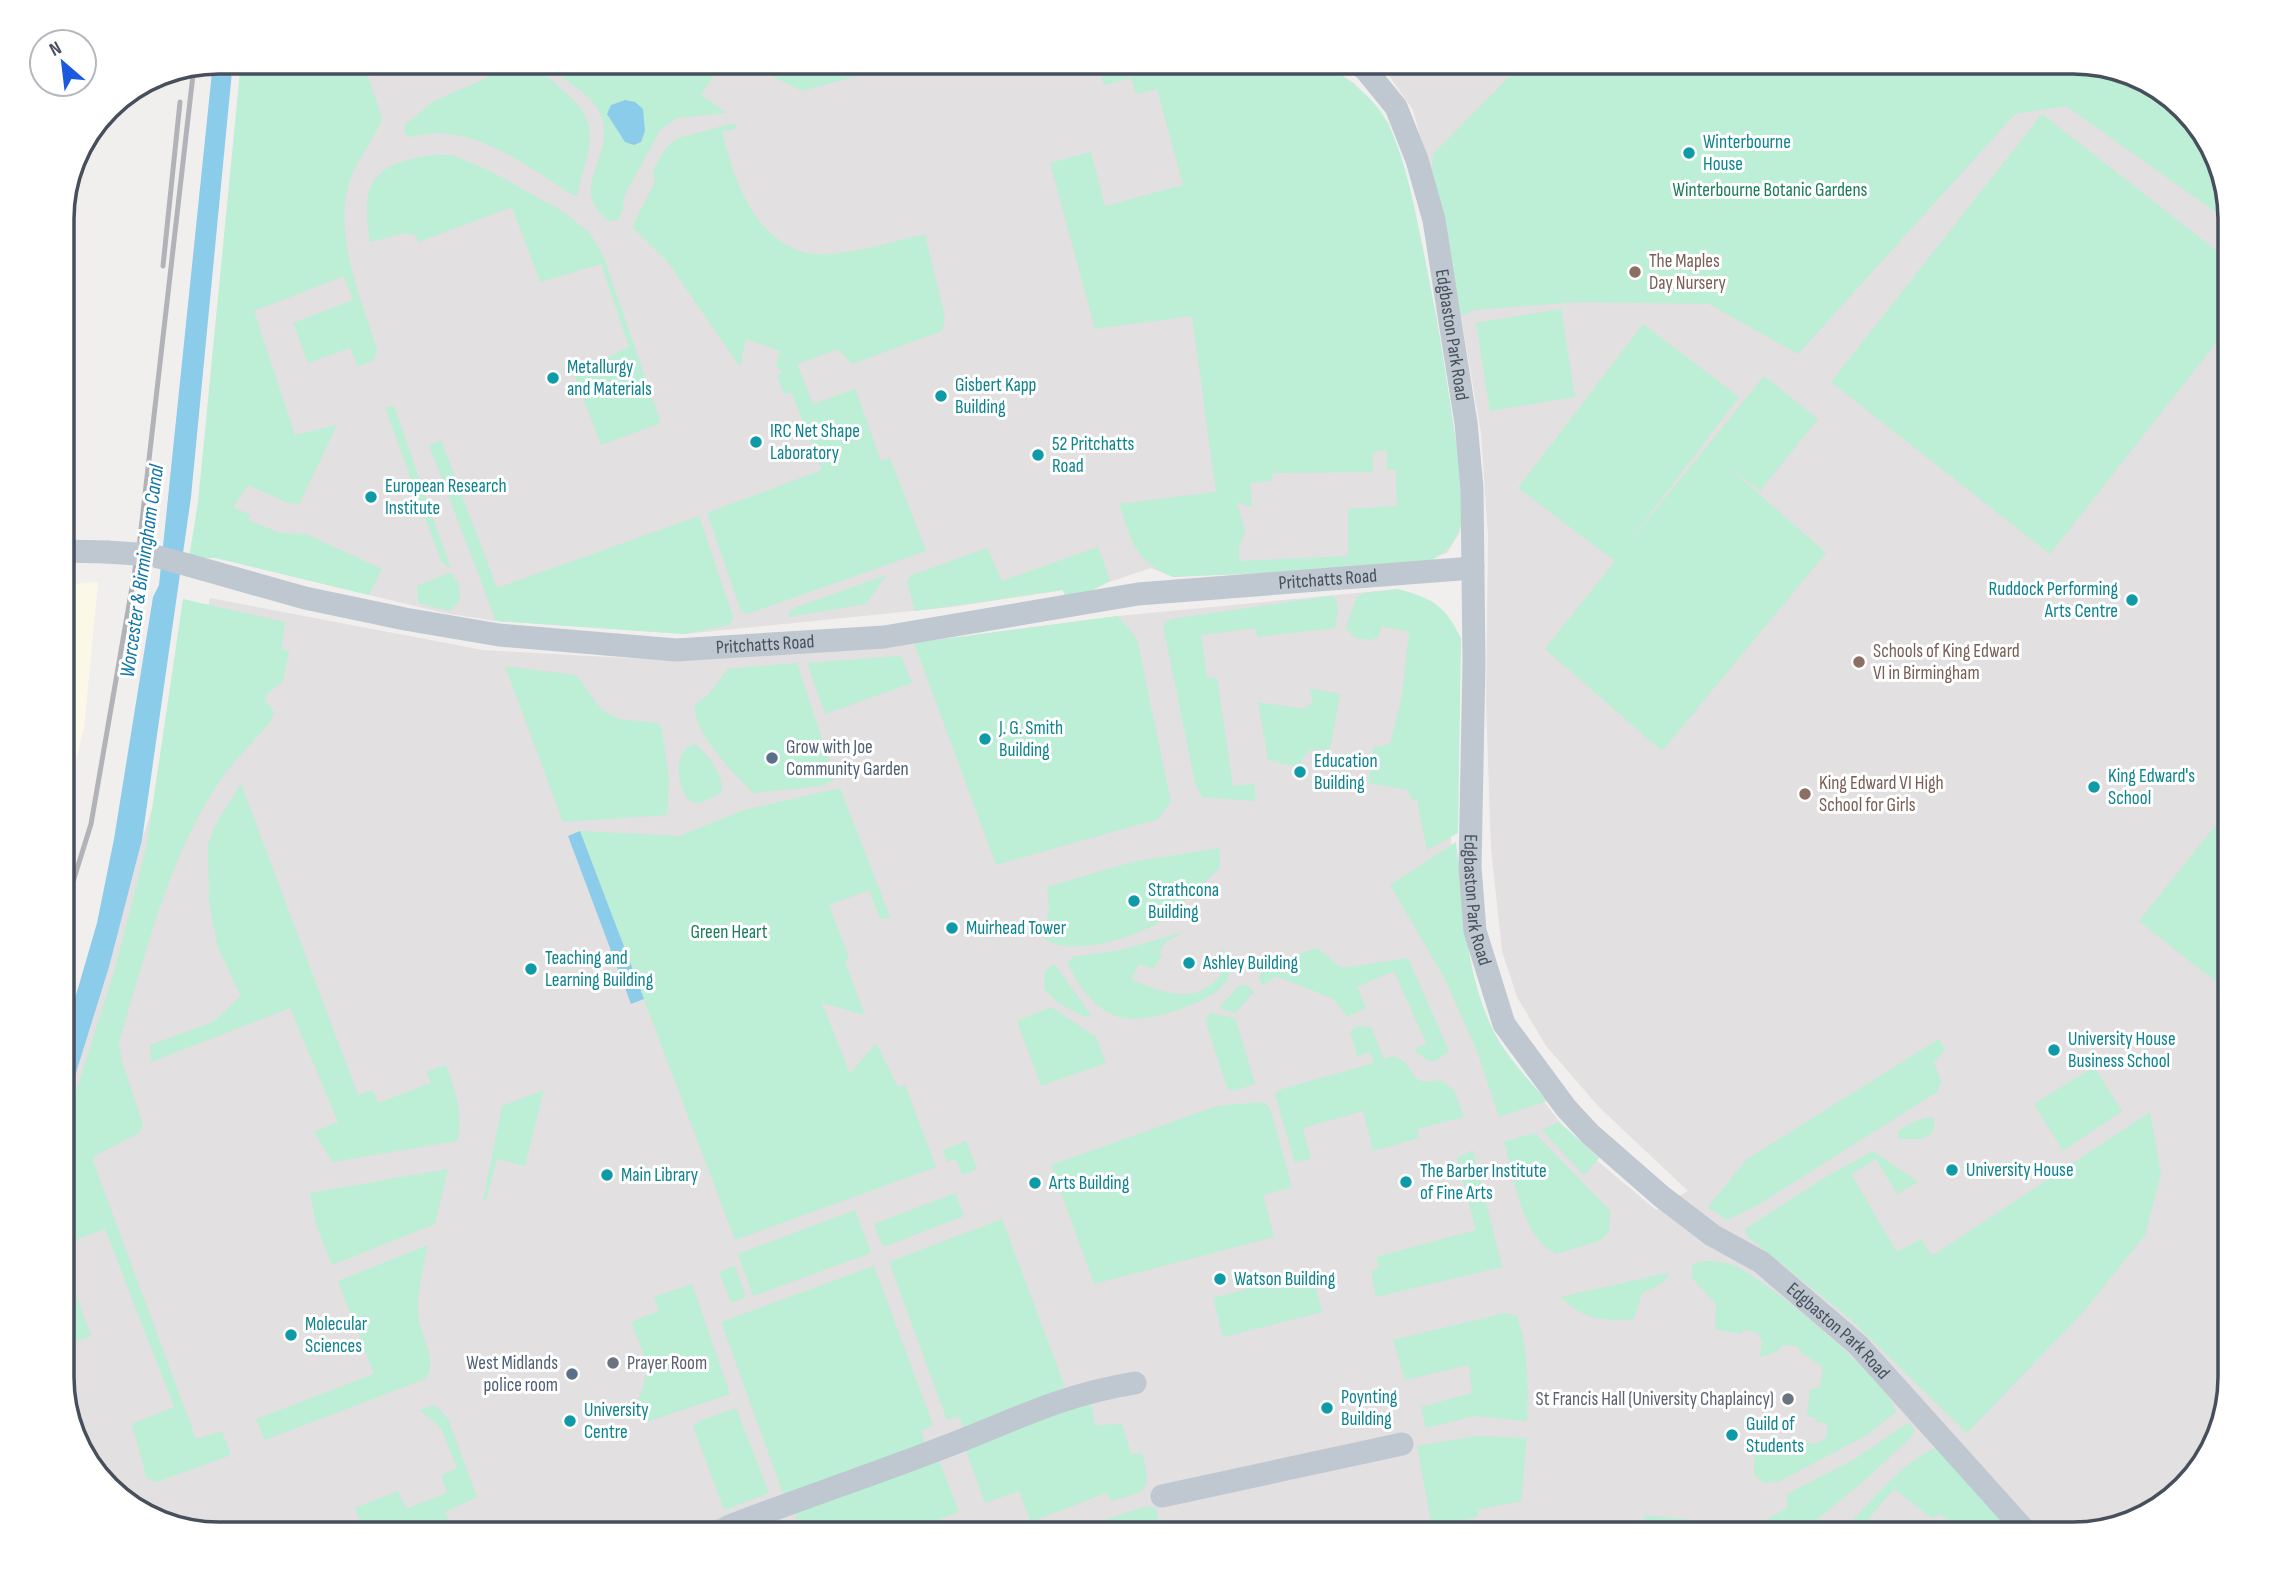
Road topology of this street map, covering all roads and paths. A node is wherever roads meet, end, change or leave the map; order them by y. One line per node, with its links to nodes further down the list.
1 (1369, 74): 3 (street, Edgbaston Park Road)
2 (74, 551): 3 (street, Pritchatts Road, bridge)
3 (1473, 568): 8 (street, Edgbaston Park Road)
4 (1135, 1383): 7 (street)
5 (1402, 1444): 6 (street)
6 (1163, 1496)
7 (741, 1522)
8 (2017, 1522)

